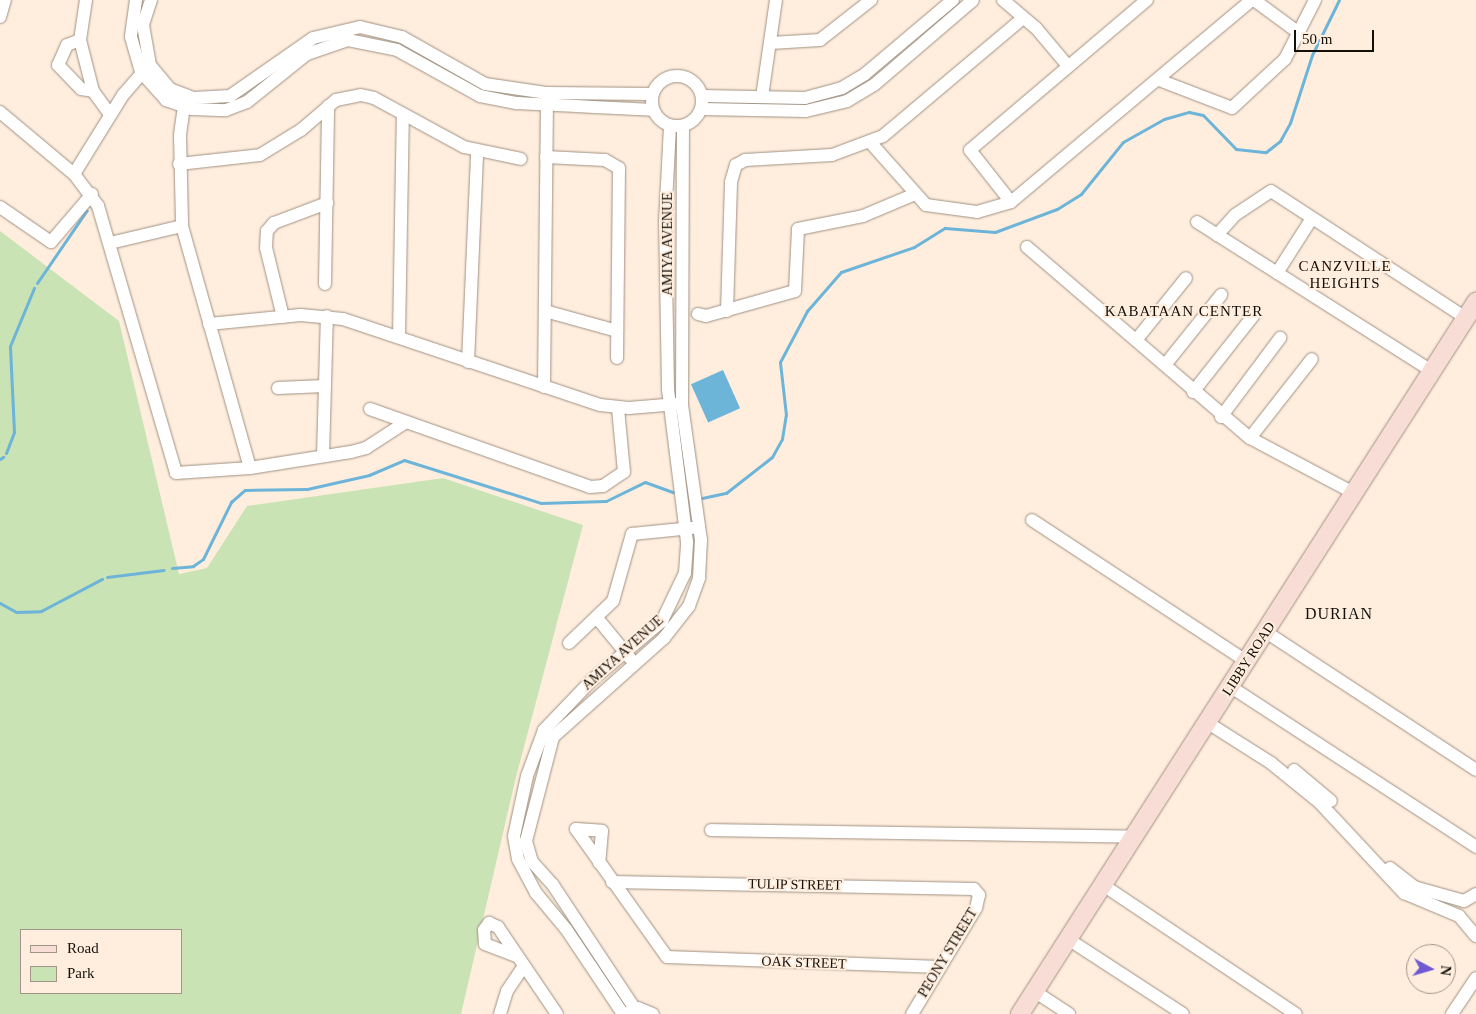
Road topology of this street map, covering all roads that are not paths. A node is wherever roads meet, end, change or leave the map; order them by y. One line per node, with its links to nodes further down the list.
1 (5, 0): 17 (street)
2 (86, 0): 19 (street)
3 (136, 0): 22 (street)
4 (151, 0): 22 (street)
5 (776, 0): 20 (street)
6 (857, 0): 16 (street)
7 (871, 0): 16 (street)
8 (973, 0): 15 (street)
9 (1003, 0): 14 (street)
10 (1148, 0): 21 (street)
11 (1253, 0): 18 (street); 23 (street)
12 (1315, 0): 18 (street)
13 (950, 1): 15 (street); 26 (street)
14 (1018, 9): 21 (street); 36 (street)
15 (959, 12): 29 (street)
16 (854, 14): 20 (street)
17 (0, 17)
18 (1299, 33): 23 (street)
19 (80, 40): 24 (street); 24 (street)
20 (770, 49): 26 (street)
21 (1068, 66): 44 (street)
22 (145, 68): 28 (street); 33 (street)
23 (1159, 80): 44 (street)
24 (93, 92): 33 (street)
25 (652, 94): 27 (street); 29 (street); 31 (street)
26 (766, 98): 29 (street)
27 (547, 99): 28 (street); 31 (street); 38 (street)
28 (185, 102): 40 (street)
29 (701, 103): 35 (street)
30 (328, 106): 34 (street); 40 (street); 45 (street)
31 (653, 110): 35 (street)
32 (0, 112): 41 (street)
33 (110, 114): 41 (street)
34 (403, 117): 37 (street); 67 (street)
35 (677, 126): 63 (street, AMIYA AVENUE); 63 (street, AMIYA AVENUE)
36 (870, 142): 43 (street); 58 (street)
37 (477, 152): 39 (street); 72 (street)
38 (546, 158): 59 (street); 66 (street)
39 (521, 159)
40 (179, 164): 49 (street)
41 (74, 174): 42 (street)
42 (92, 194): 46 (street); 51 (street)
43 (915, 194): 44 (street); 58 (street)
44 (1011, 202)
45 (326, 203): 55 (street); 60 (street)
46 (0, 207)
47 (1312, 218): 50 (street); 53 (street); 64 (street)
48 (1197, 222): 50 (street)
49 (182, 226): 51 (street); 65 (street)
50 (1217, 235): 53 (street)
51 (110, 243): 87 (street)
52 (1027, 247): 69 (street)
53 (1277, 272): 74 (street)
54 (1186, 278): 69 (street)
55 (325, 284)
56 (1222, 295): 73 (street)
57 (1476, 302): 64 (main road, LIBBY ROAD)
58 (730, 306): 63 (street)
59 (545, 311): 66 (street); 76 (street)
60 (283, 316): 61 (street); 65 (street)
61 (327, 316): 67 (street); 75 (street)
62 (1253, 316): 78 (street)
63 (674, 318): 79 (street, AMIYA AVENUE); 80 (street, AMIYA AVENUE)
64 (1466, 318): 74 (main road, LIBBY ROAD)
65 (209, 324): 87 (street)
66 (617, 331): 70 (street)
67 (399, 337): 72 (street)
68 (1280, 338): 83 (street)
69 (1137, 339): 73 (street)
70 (617, 358)
71 (1312, 359): 85 (street)
72 (468, 362): 76 (street)
73 (1165, 365): 78 (street)
74 (1432, 371): 88 (main road, LIBBY ROAD)
75 (325, 386): 77 (street); 86 (street)
76 (544, 386): 81 (street)
77 (278, 388)
78 (1193, 392): 83 (street)
79 (682, 404): 80 (street); 90 (street, AMIYA AVENUE)
80 (668, 405): 81 (street); 91 (street, AMIYA AVENUE)
81 (618, 408): 84 (street)
82 (370, 409): 84 (street)
83 (1221, 417): 85 (street)
84 (406, 422): 86 (street)
85 (1250, 438): 88 (street)
86 (324, 456): 87 (street)
87 (250, 468)
88 (1354, 493): 93 (main road, LIBBY ROAD)
89 (1032, 520): 96 (street)
90 (700, 527): 91 (street); 97 (street, AMIYA AVENUE)
91 (686, 529): 92 (street); 95 (street, AMIYA AVENUE)
92 (597, 618): 94 (street); 95 (street)
93 (1266, 632): 96 (main road, LIBBY ROAD); 101 (street)
94 (569, 643)
95 (626, 653): 97 (street); 99 (street, AMIYA AVENUE)
96 (1247, 662): 98 (main road, LIBBY ROAD)
97 (635, 663): 99 (street, AMIYA AVENUE)
98 (1231, 686): 100 (main road, LIBBY ROAD); 104 (street)
99 (562, 719): 105 (street, AMIYA AVENUE)
100 (1210, 720): 103 (main road, LIBBY ROAD); 111 (street)
101 (1476, 770)
102 (711, 830): 103 (street)
103 (1134, 837): 108 (main road, LIBBY ROAD)
104 (1476, 847)
105 (521, 849): 114 (street, AMIYA AVENUE); 114 (street, AMIYA AVENUE)
106 (599, 863): 107 (street)
107 (612, 882): 109 (street, TULIP STREET); 117 (street, OAK STREET)
108 (1103, 885): 116 (main road, LIBBY ROAD); 129 (street)
109 (977, 892): 117 (street, PEONY STREET)
110 (1476, 894): 112 (street)
111 (1425, 898): 112 (street); 113 (street)
112 (1464, 901): 113 (street)
113 (1459, 916): 115 (street)
114 (566, 919): 120 (street, AMIYA AVENUE); 123 (street, AMIYA AVENUE)
115 (1476, 936)
116 (1068, 939): 119 (main road, LIBBY ROAD); 128 (street)
117 (940, 967): 125 (street, PEONY STREET)
118 (1476, 978): 130 (street)
119 (1034, 991): 126 (main road, LIBBY ROAD); 127 (street)
120 (631, 1012): 124 (street)
121 (500, 1014): 122 (street)
122 (557, 1014)
123 (623, 1014)
124 (653, 1014)
125 (912, 1014)
126 (1020, 1014)
127 (1069, 1014)
128 (1184, 1014)
129 (1296, 1014)
130 (1452, 1014)

